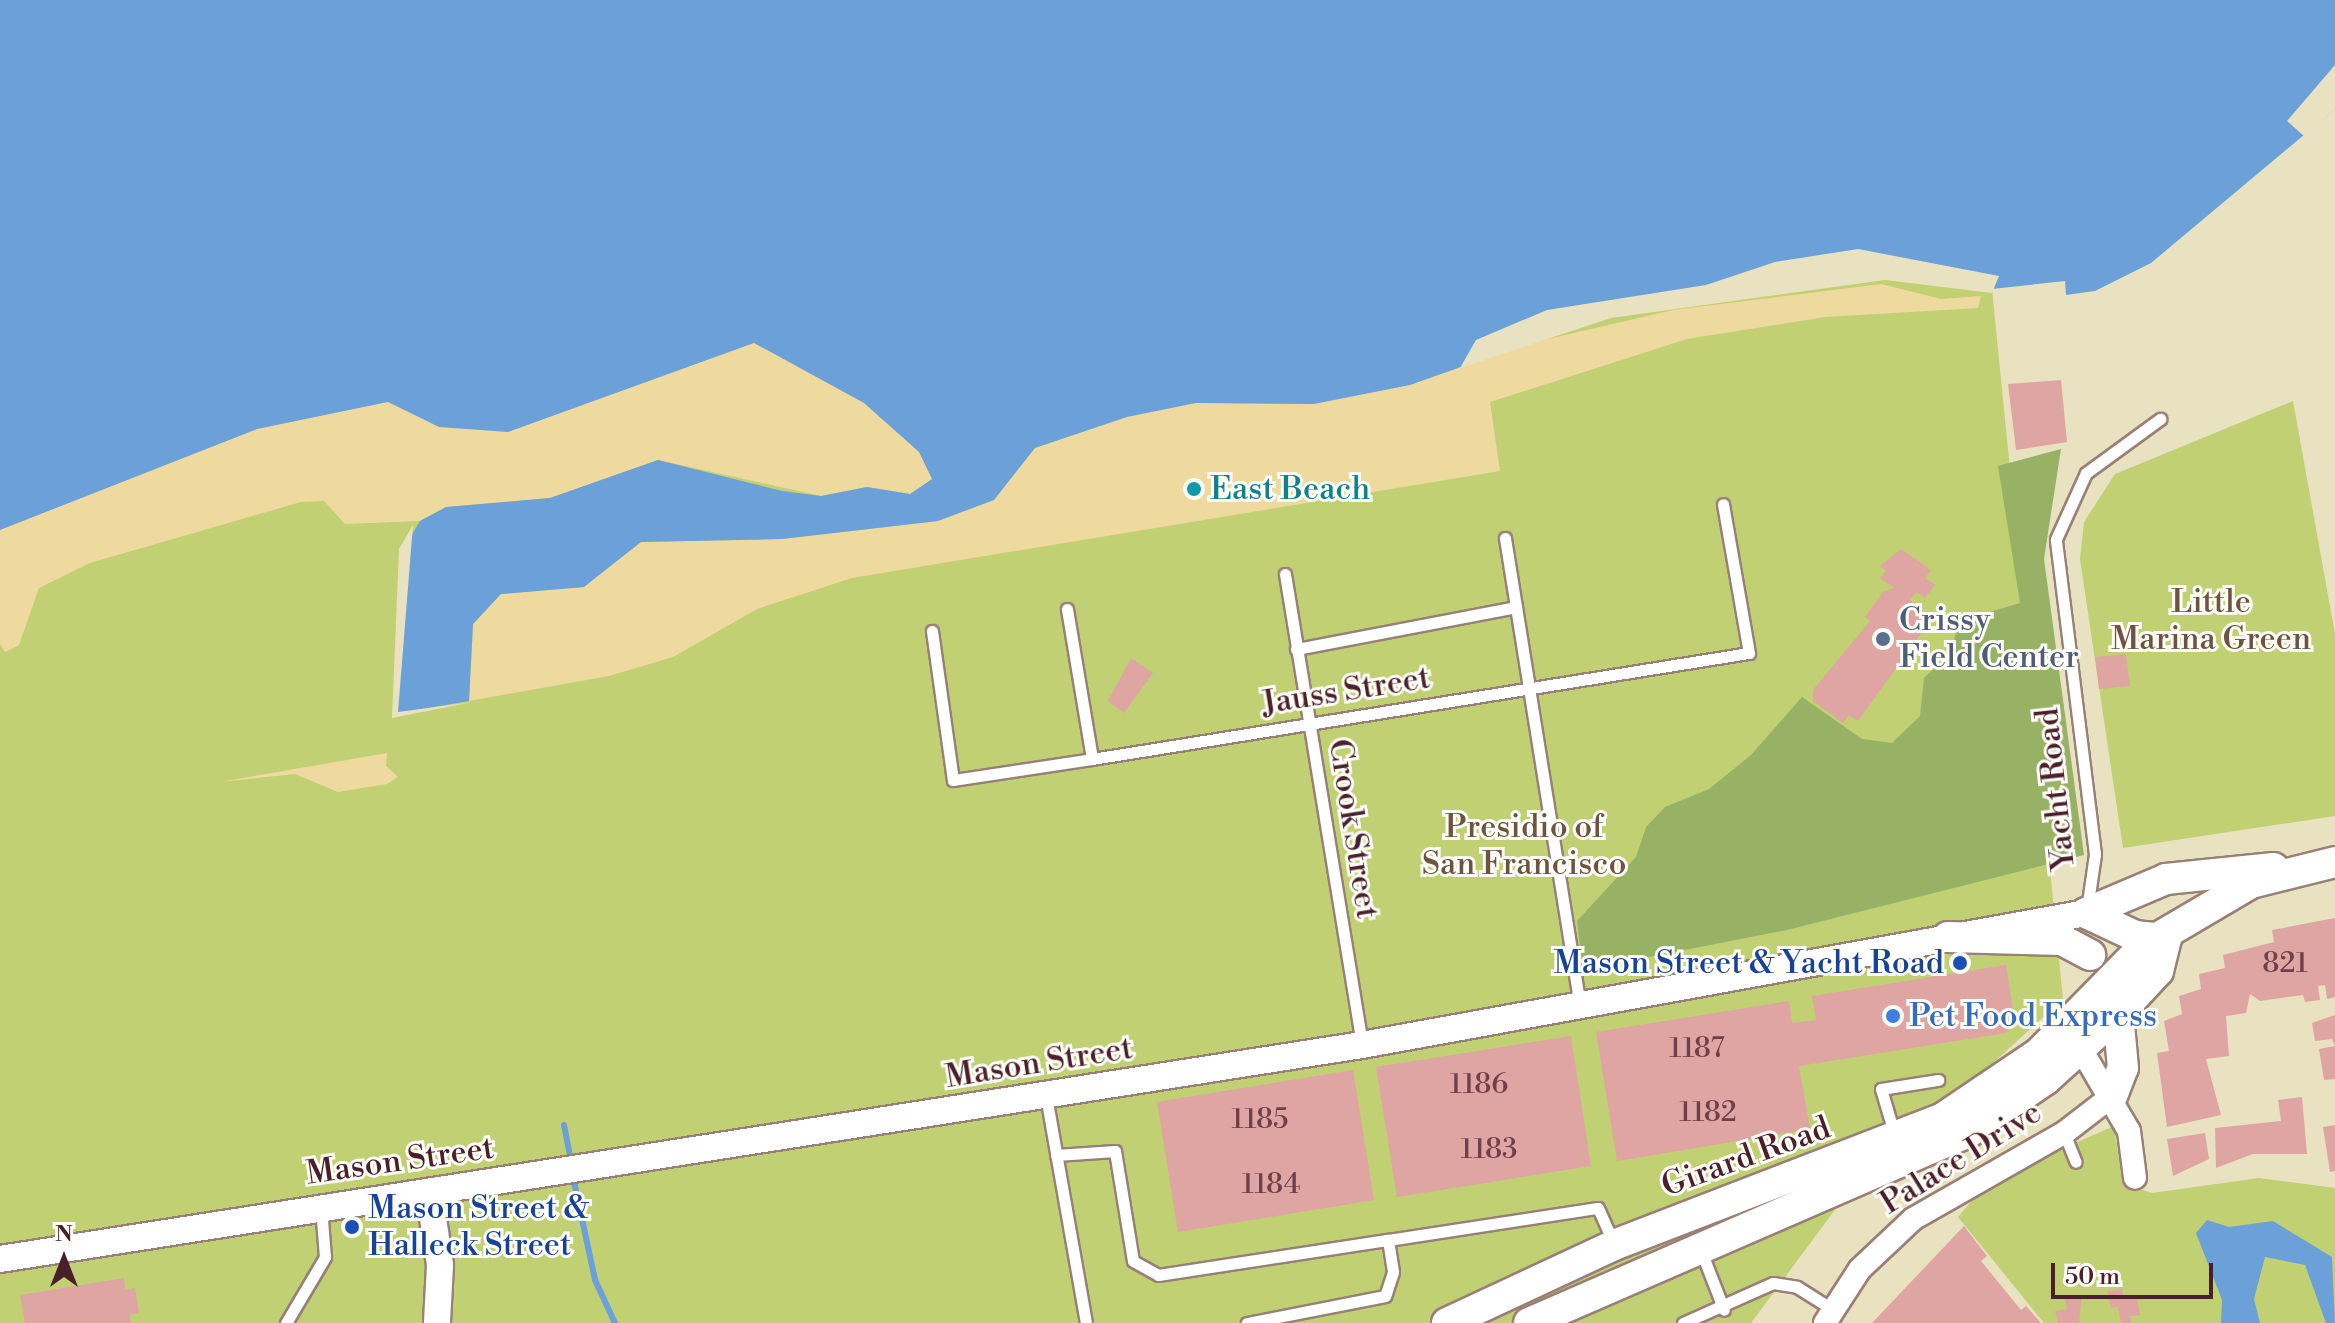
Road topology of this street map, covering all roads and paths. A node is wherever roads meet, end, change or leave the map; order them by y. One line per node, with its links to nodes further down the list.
1 (2160, 419): 14 (lane, Yacht Road)
2 (1723, 504): 9 (lane, Jauss Street)
3 (1505, 538): 5 (lane)
4 (1285, 574): 8 (lane, Crook Street)
5 (1516, 607): 8 (lane); 9 (lane)
6 (1067, 609): 11 (lane)
7 (932, 631): 11 (lane, Jauss Street)
8 (1296, 649): 10 (lane, Crook Street)
9 (1527, 688): 10 (lane, Jauss Street); 18 (lane)
10 (1309, 723): 11 (lane, Jauss Street); 22 (lane, Crook Street)
11 (1092, 759)
12 (2335, 862): 13 (main road)
13 (2295, 869): 14 (main road); 16 (main road)
14 (2086, 913): 15 (street, Mason Street); 16 (main road); 17 (main road)
15 (1948, 937): 17 (main road); 18 (street, Mason Street)
16 (2166, 939): 19 (main road); 20 (main road, Girard Road)
17 (2090, 955): 19 (main road)
18 (1580, 1006): 22 (street, Mason Street)
19 (2086, 1007): 21 (main road)
20 (2118, 1014): 21 (main road, Girard Road); 25 (main road)
21 (2069, 1043): 25 (street); 27 (main road, Girard Road); 35 (main road, Girard Road)
22 (1362, 1045): 24 (street, Mason Street)
23 (1938, 1080): 27 (lane)
24 (1046, 1096): 28 (lane); 31 (street, Mason Street)
25 (2112, 1096): 26 (street, Palace Drive); 30 (street)
26 (2064, 1133): 29 (lane); 38 (street, Palace Drive)
27 (1896, 1140): 34 (main road, Girard Road)
28 (1056, 1155): 33 (lane); 41 (lane)
29 (2076, 1162)
30 (2135, 1178)
31 (429, 1192): 32 (street, Mason Street); 40 (street)
32 (321, 1206): 36 (street, Mason Street); 39 (lane)
33 (1388, 1240): 34 (lane); 42 (lane)
34 (1614, 1245): 43 (main road, Girard Road)
35 (1699, 1247): 37 (lane); 44 (main road, Girard Road)
36 (0, 1259)
37 (1724, 1310): 38 (lane); 45 (lane)
38 (1829, 1316)
39 (286, 1323)
40 (437, 1323)
41 (1086, 1323)
42 (1247, 1323)
43 (1447, 1323)
44 (1529, 1323)
45 (1683, 1323)

